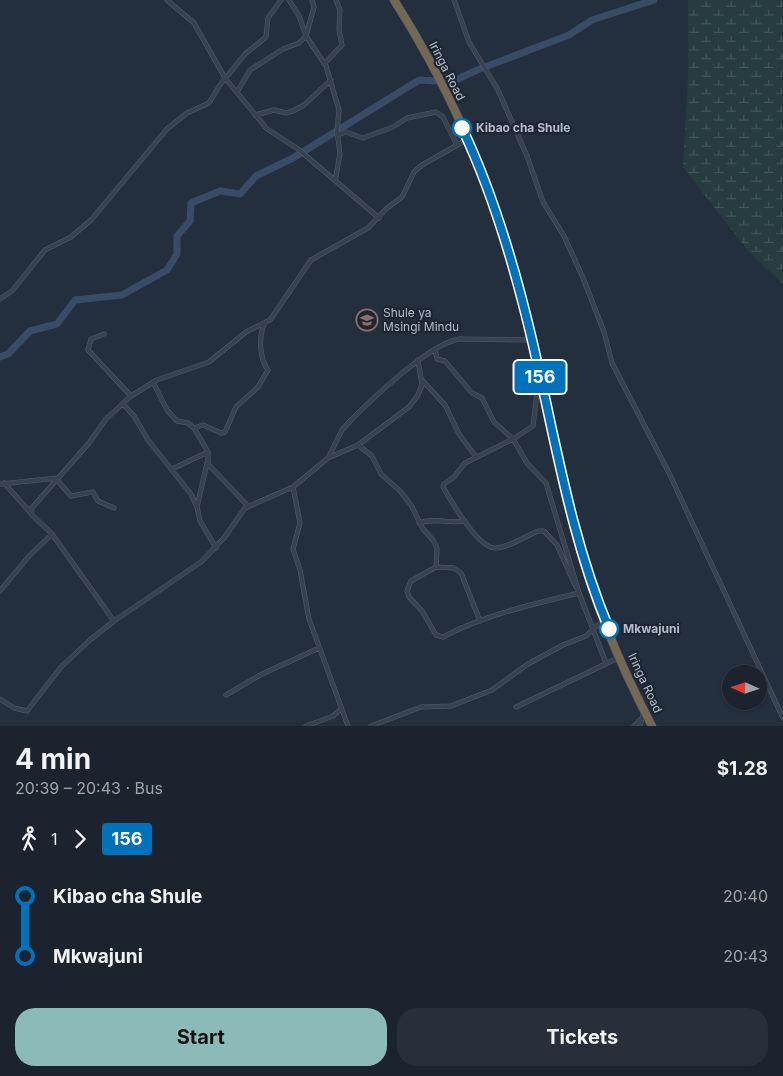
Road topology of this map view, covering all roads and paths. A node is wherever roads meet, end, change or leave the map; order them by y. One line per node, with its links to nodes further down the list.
1 (167, 0): 10 (street)
2 (281, 0): 10 (street)
3 (290, 0): 8 (street)
4 (312, 0): 8 (street)
5 (336, 0): 9 (street)
6 (394, 0): 15 (highway, Iringa Road)
7 (454, 0): 64 (street)
8 (306, 36): 9 (street); 12 (street)
9 (324, 64): 11 (street)
10 (225, 78): 12 (street); 19 (street)
11 (331, 80): 13 (street); 14 (street)
12 (237, 92): 13 (street)
13 (255, 115): 17 (street)
14 (337, 135): 16 (street); 17 (street)
15 (468, 139): 16 (street); 22 (highway, Iringa Road)
16 (457, 145): 18 (street)
17 (335, 181): 18 (street)
18 (379, 218): 20 (street)
19 (0, 299)
20 (264, 324): 26 (street); 30 (street)
21 (104, 334): 28 (street)
22 (532, 340): 23 (street); 27 (highway, Iringa Road)
23 (434, 350): 24 (street); 31 (street)
24 (418, 360): 25 (street); 35 (street)
25 (422, 380): 32 (street); 34 (street)
26 (153, 382): 28 (street); 30 (street)
27 (542, 388): 31 (street); 52 (highway, Iringa Road)
28 (131, 396): 29 (street)
29 (123, 404): 37 (street); 38 (street)
30 (194, 428): 33 (street)
31 (513, 439): 34 (street); 50 (street)
32 (358, 445): 35 (street); 46 (street)
33 (208, 452): 36 (street); 37 (street)
34 (476, 457): 45 (street)
35 (328, 458): 40 (street)
36 (207, 463): 41 (street); 42 (street)
37 (172, 470): 41 (street)
38 (58, 479): 39 (street); 43 (street); 44 (street)
39 (2, 483): 44 (street)
40 (292, 487): 42 (street); 56 (street)
41 (197, 506): 48 (street)
42 (248, 506): 48 (street)
43 (114, 508)
44 (30, 512): 47 (street)
45 (465, 522): 46 (street); 50 (street)
46 (419, 523): 49 (street)
47 (52, 534): 51 (street); 53 (street)
48 (216, 548): 53 (street)
49 (436, 567): 54 (street); 54 (street)
50 (579, 591): 54 (street); 55 (street)
51 (0, 592)
52 (604, 619): 55 (street); 57 (highway, Iringa Road)
53 (114, 621): 60 (street)
54 (480, 621)
55 (593, 628): 58 (street); 67 (street)
56 (319, 648): 59 (street); 62 (street)
57 (620, 657): 58 (street); 63 (highway, Iringa Road)
58 (606, 663): 61 (street)
59 (226, 696)
60 (0, 699)
61 (516, 707)
62 (340, 710): 65 (street); 66 (street)
63 (643, 715): 68 (street); 69 (street); 70 (highway, Iringa Road)
64 (783, 718)
65 (306, 726)
66 (348, 726)
67 (371, 726)
68 (634, 726)
69 (640, 726)
70 (652, 726)

